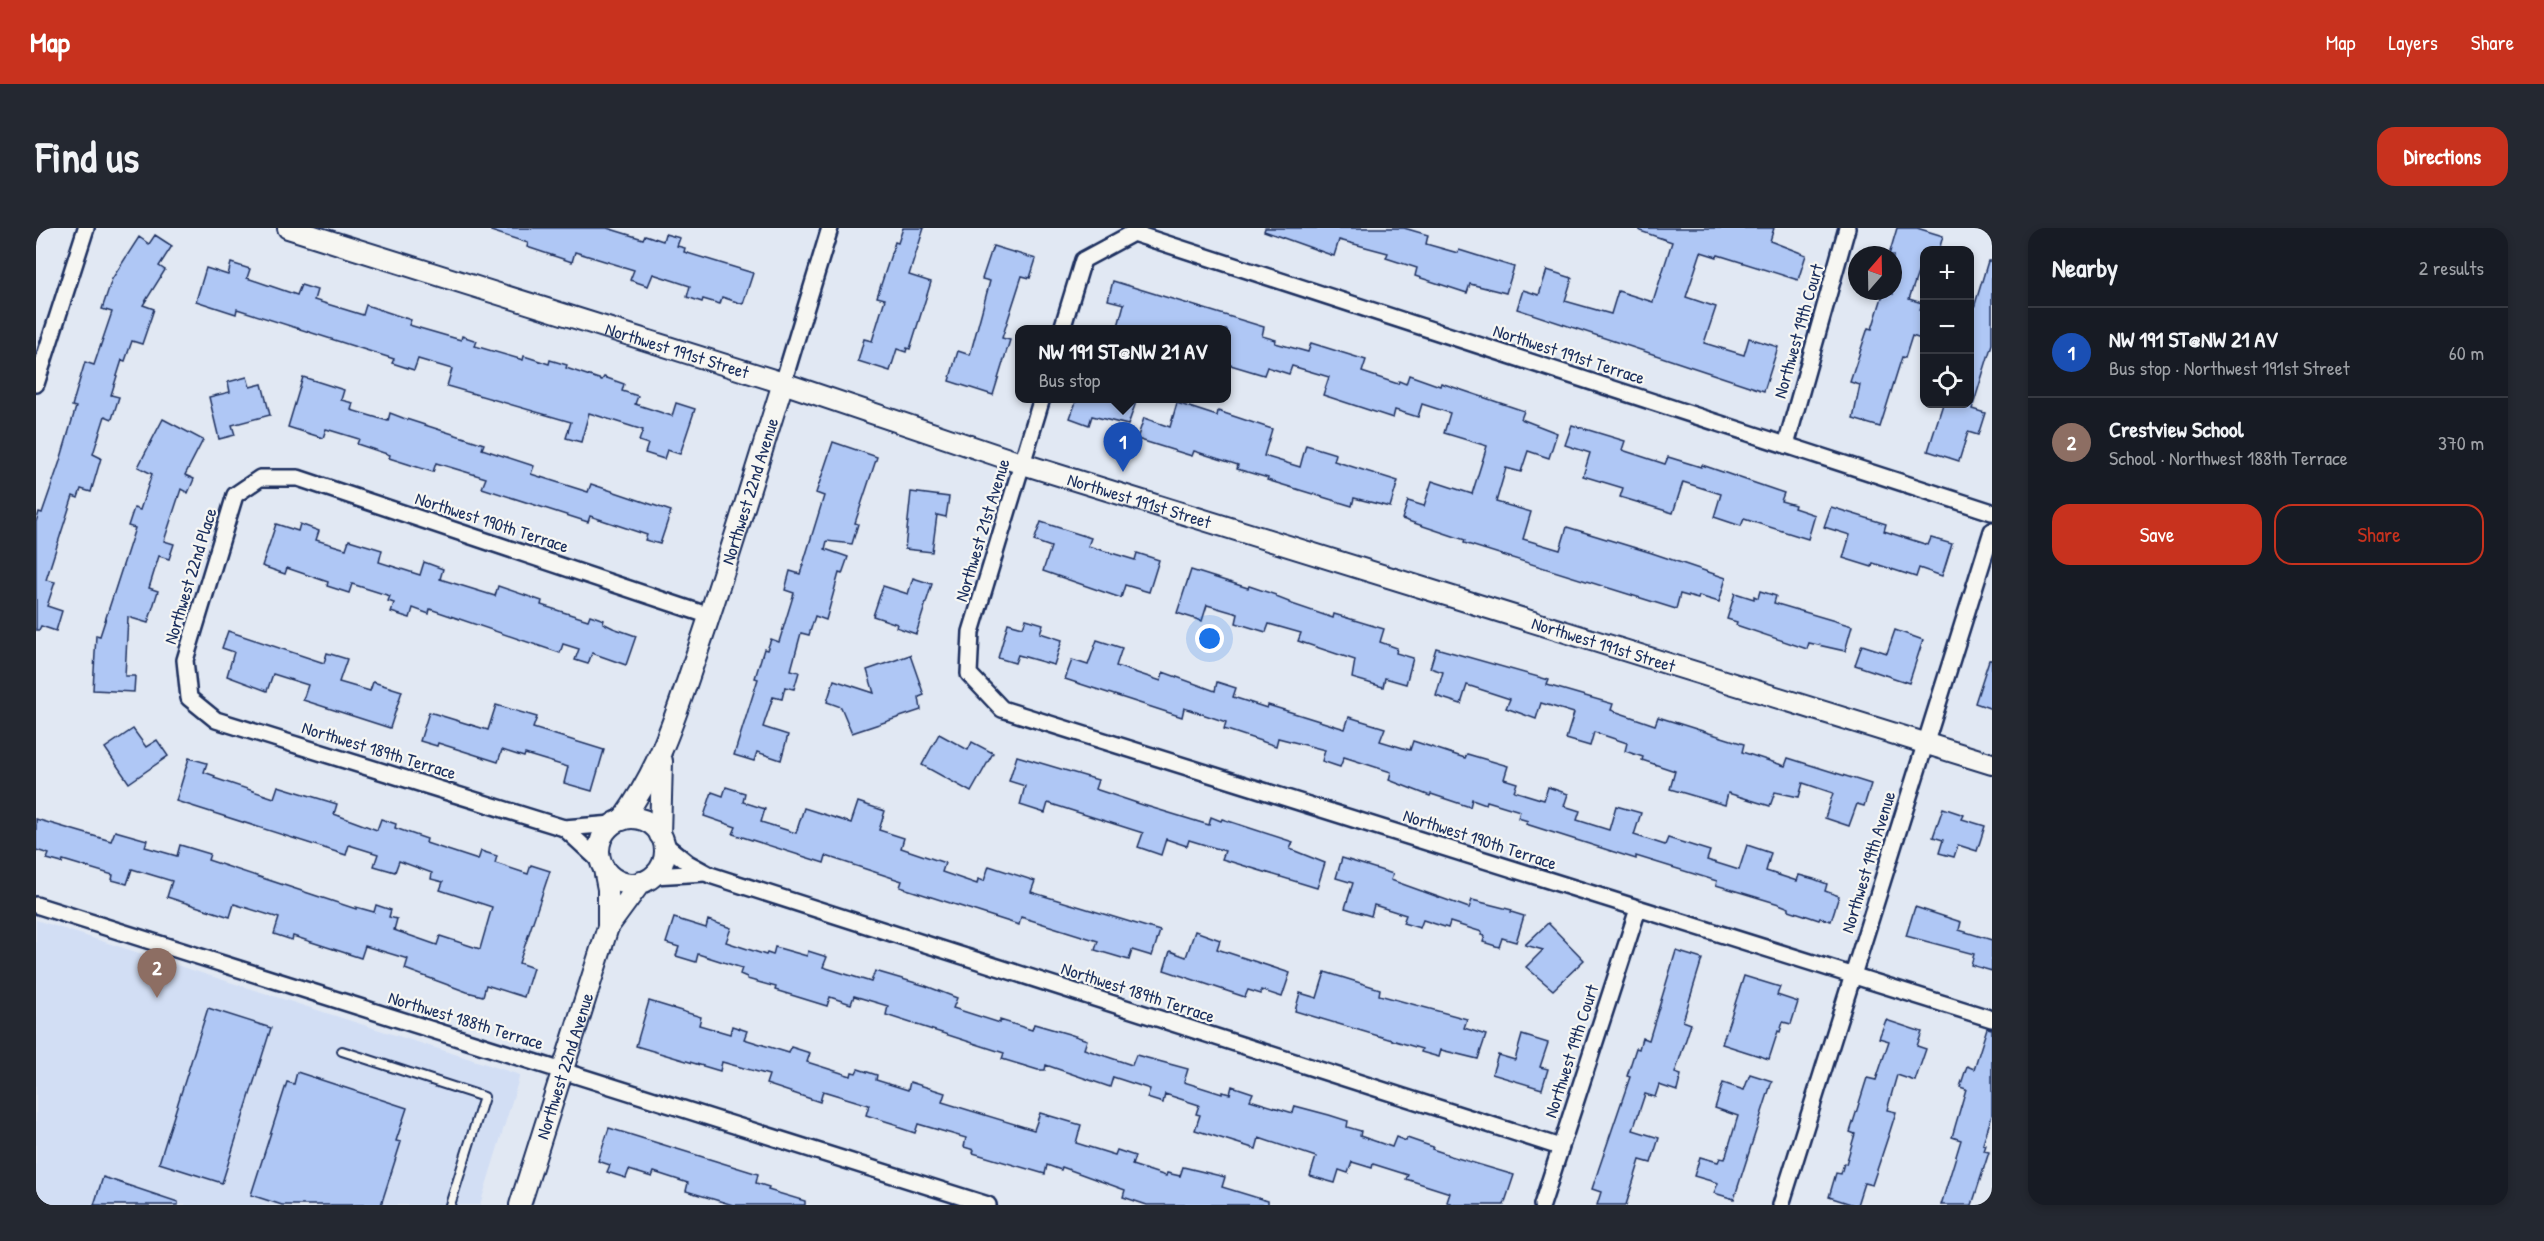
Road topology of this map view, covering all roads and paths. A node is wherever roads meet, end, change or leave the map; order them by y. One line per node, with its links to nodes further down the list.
1 (86, 228): 7 (street)
2 (288, 228): 6 (street, Northwest 191st Street)
3 (830, 228): 6 (street, Northwest 22nd Avenue)
4 (1847, 228): 9 (street, Northwest 19th Court)
5 (1064, 325): 9 (street, Northwest 191st Terrace)
6 (783, 383): 10 (street, Northwest 191st Street); 14 (street, Northwest 22nd Avenue)
7 (36, 384)
8 (1041, 403): 10 (street, Northwest 21st Avenue)
9 (1786, 445): 12 (street, Northwest 191st Terrace)
10 (1023, 464): 15 (street, Northwest 21st Avenue); 17 (street, Northwest 191st Street)
11 (260, 478): 14 (street, Northwest 190th Terrace); 16 (street, Northwest 22nd Place)
12 (1992, 512)
13 (1992, 531): 17 (street, Northwest 19th Avenue)
14 (710, 616): 18 (street, Northwest 22nd Avenue)
15 (969, 674): 27 (street, Northwest 190th Terrace)
16 (189, 698): 21 (street, Northwest 189th Terrace)
17 (1926, 743): 19 (street, Northwest 191st Street); 29 (street, Northwest 19th Avenue)
18 (663, 752): 20 (street, Northwest 22nd Avenue); 22 (street, Northwest 22nd Avenue)
19 (1992, 764)
20 (617, 822): 21 (street, Northwest 189th Terrace); 22 (street); 23 (street)
21 (564, 828): 23 (street, Northwest 189th Terrace)
22 (662, 839): 24 (street, Northwest 189th Terrace); 25 (street)
23 (603, 866): 25 (street); 28 (street, Northwest 22nd Avenue)
24 (705, 873): 25 (street, Northwest 189th Terrace); 33 (street, Northwest 189th Terrace)
25 (647, 879): 28 (street, Northwest 22nd Avenue)
26 (36, 905): 32 (street, Northwest 188th Terrace)
27 (1638, 909): 29 (street, Northwest 190th Terrace); 33 (street, Northwest 19th Court)
28 (608, 927): 32 (street, Northwest 22nd Avenue)
29 (1853, 975): 30 (street, Northwest 190th Terrace); 38 (street, Northwest 19th Avenue)
30 (1992, 1019)
31 (342, 1051): 34 (lane)
32 (563, 1071): 35 (street, Northwest 22nd Avenue); 36 (street, Northwest 188th Terrace)
33 (1560, 1147): 37 (street, Northwest 19th Court)
34 (450, 1205)
35 (520, 1205)
36 (988, 1205)
37 (1542, 1205)
38 (1781, 1205)

